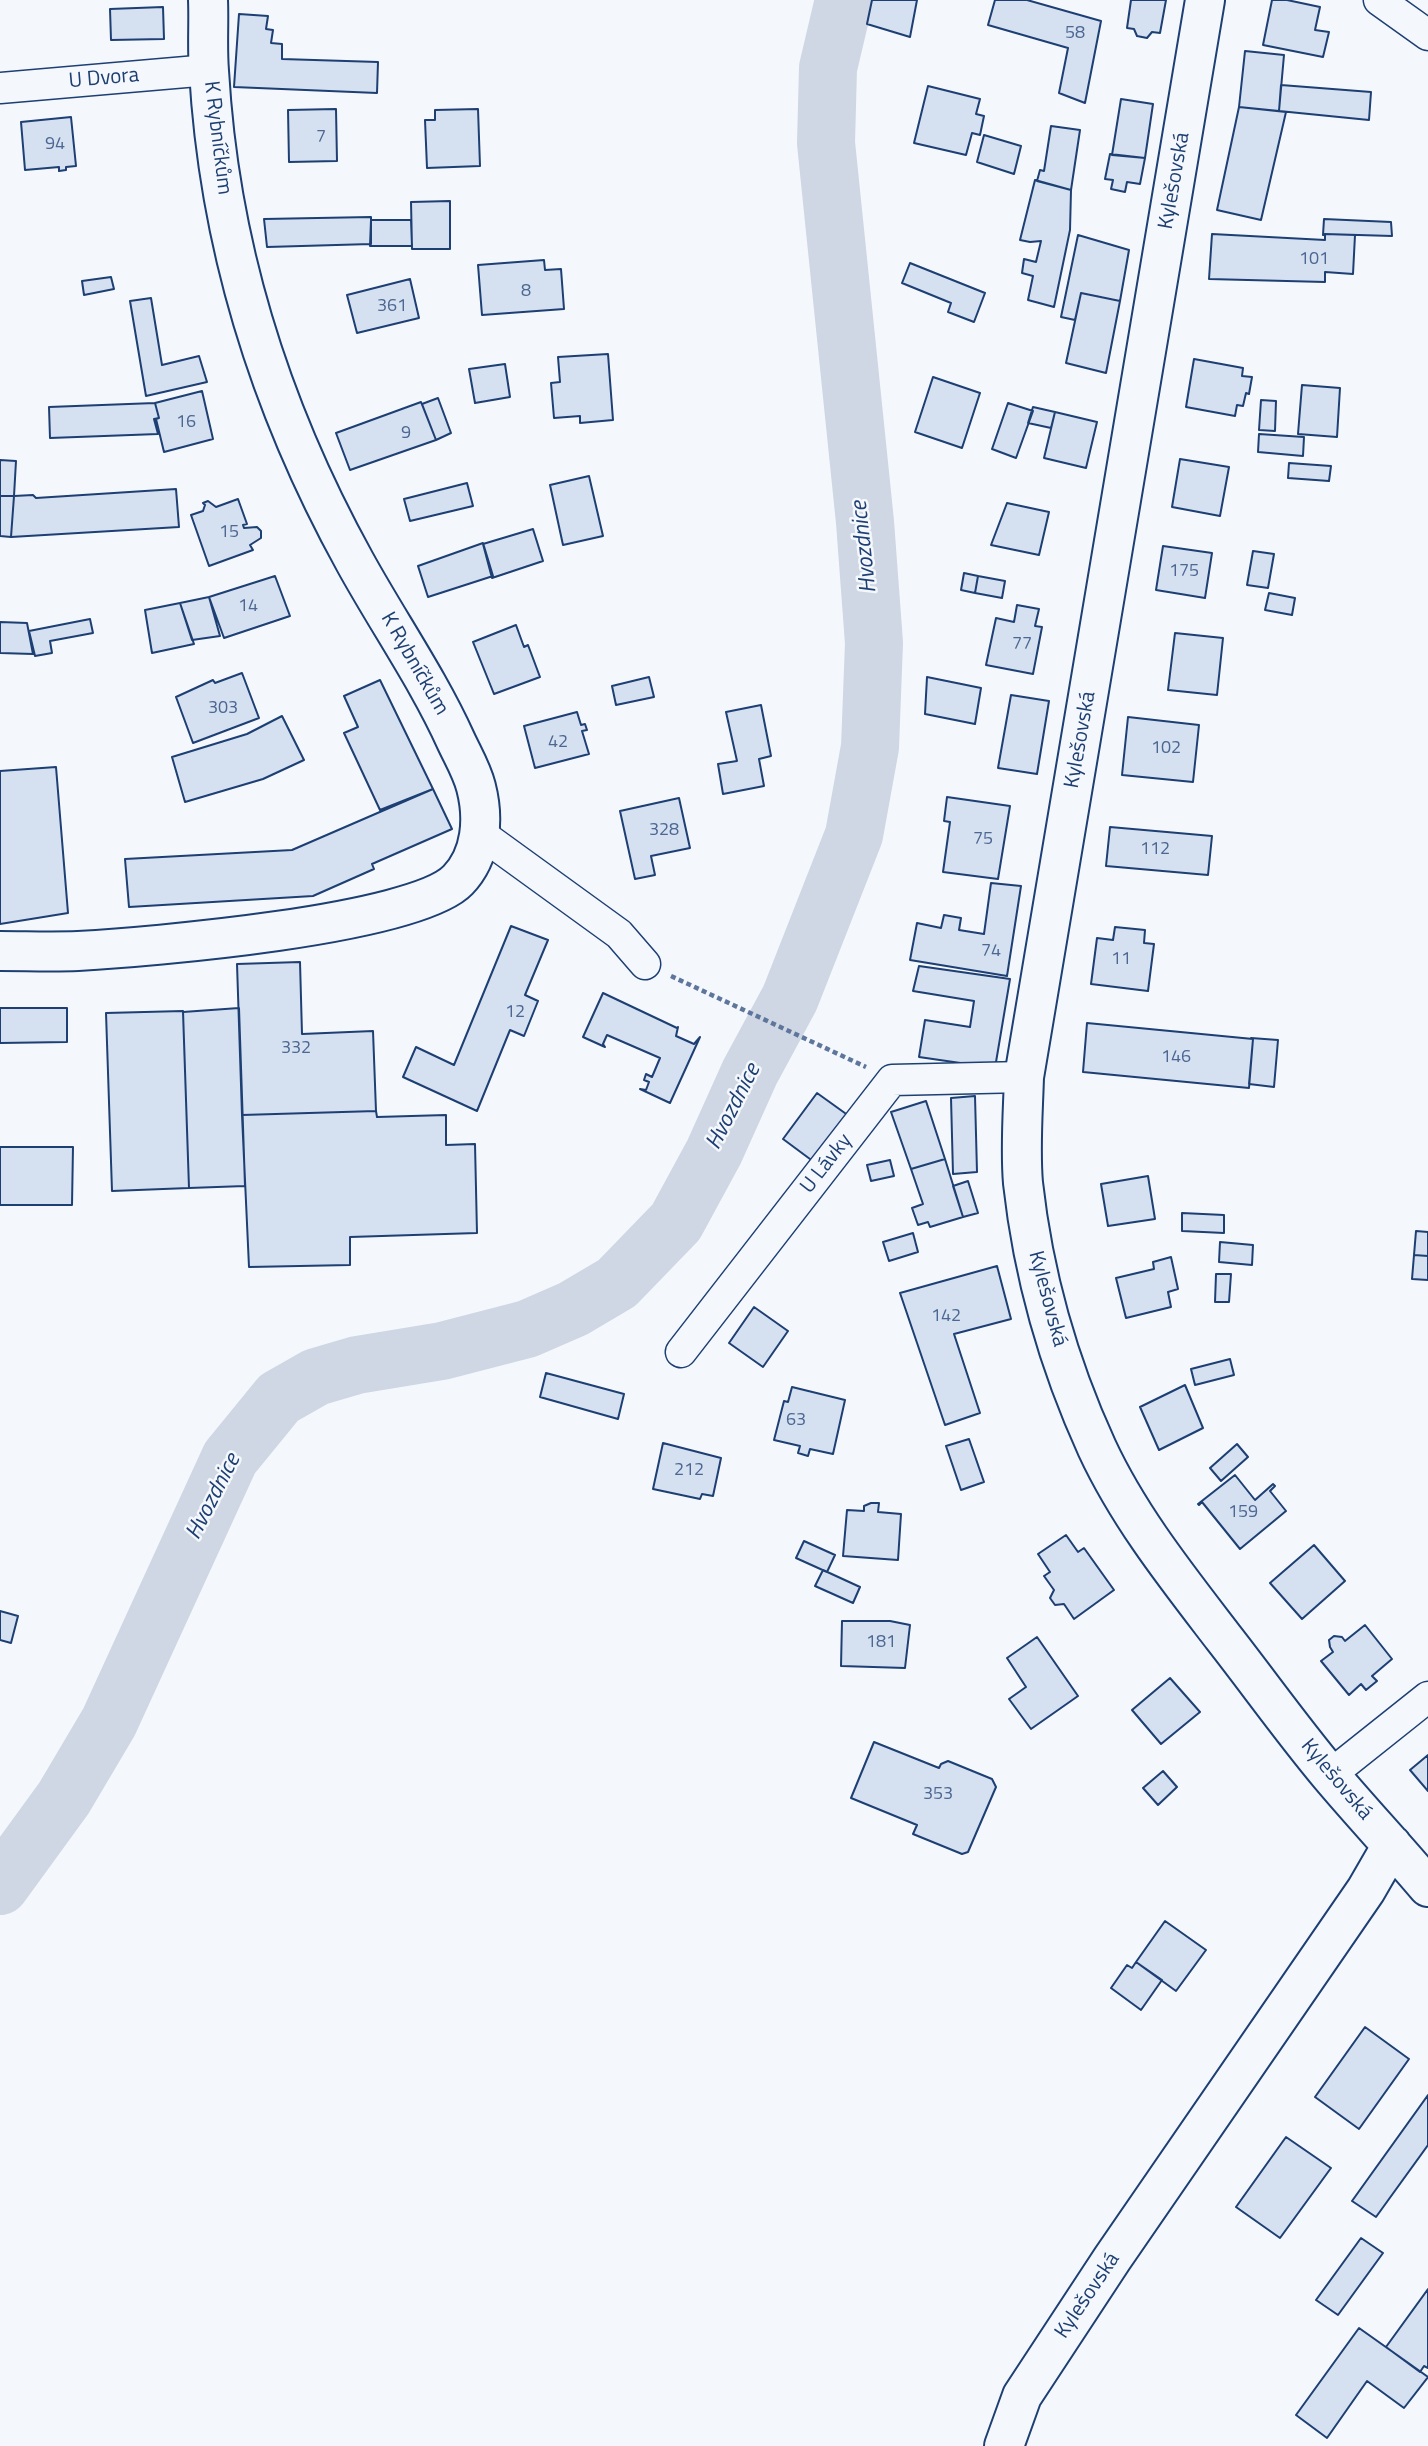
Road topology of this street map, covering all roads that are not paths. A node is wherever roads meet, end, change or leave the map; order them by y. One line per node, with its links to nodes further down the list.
1 (208, 0): 5 (main road, K Rybníčkům)
2 (1205, 0): 10 (main road, Kylešovská)
3 (1379, 0): 4 (street)
4 (1428, 35)
5 (209, 70): 6 (street, U Dvora); 7 (main road, K Rybníčkům)
6 (0, 88)
7 (481, 834): 8 (main road, K Rybníčkům); 9 (street)
8 (0, 951)
9 (645, 964)
10 (1024, 1077): 11 (street, U Lávky); 13 (main road, Kylešovská)
11 (681, 1352)
12 (1428, 1697): 13 (street)
13 (1330, 1775): 14 (main road, Kylešovská)
14 (1392, 1845): 15 (main road); 16 (main road, Kylešovská)
15 (1428, 1887)
16 (1004, 2446)

